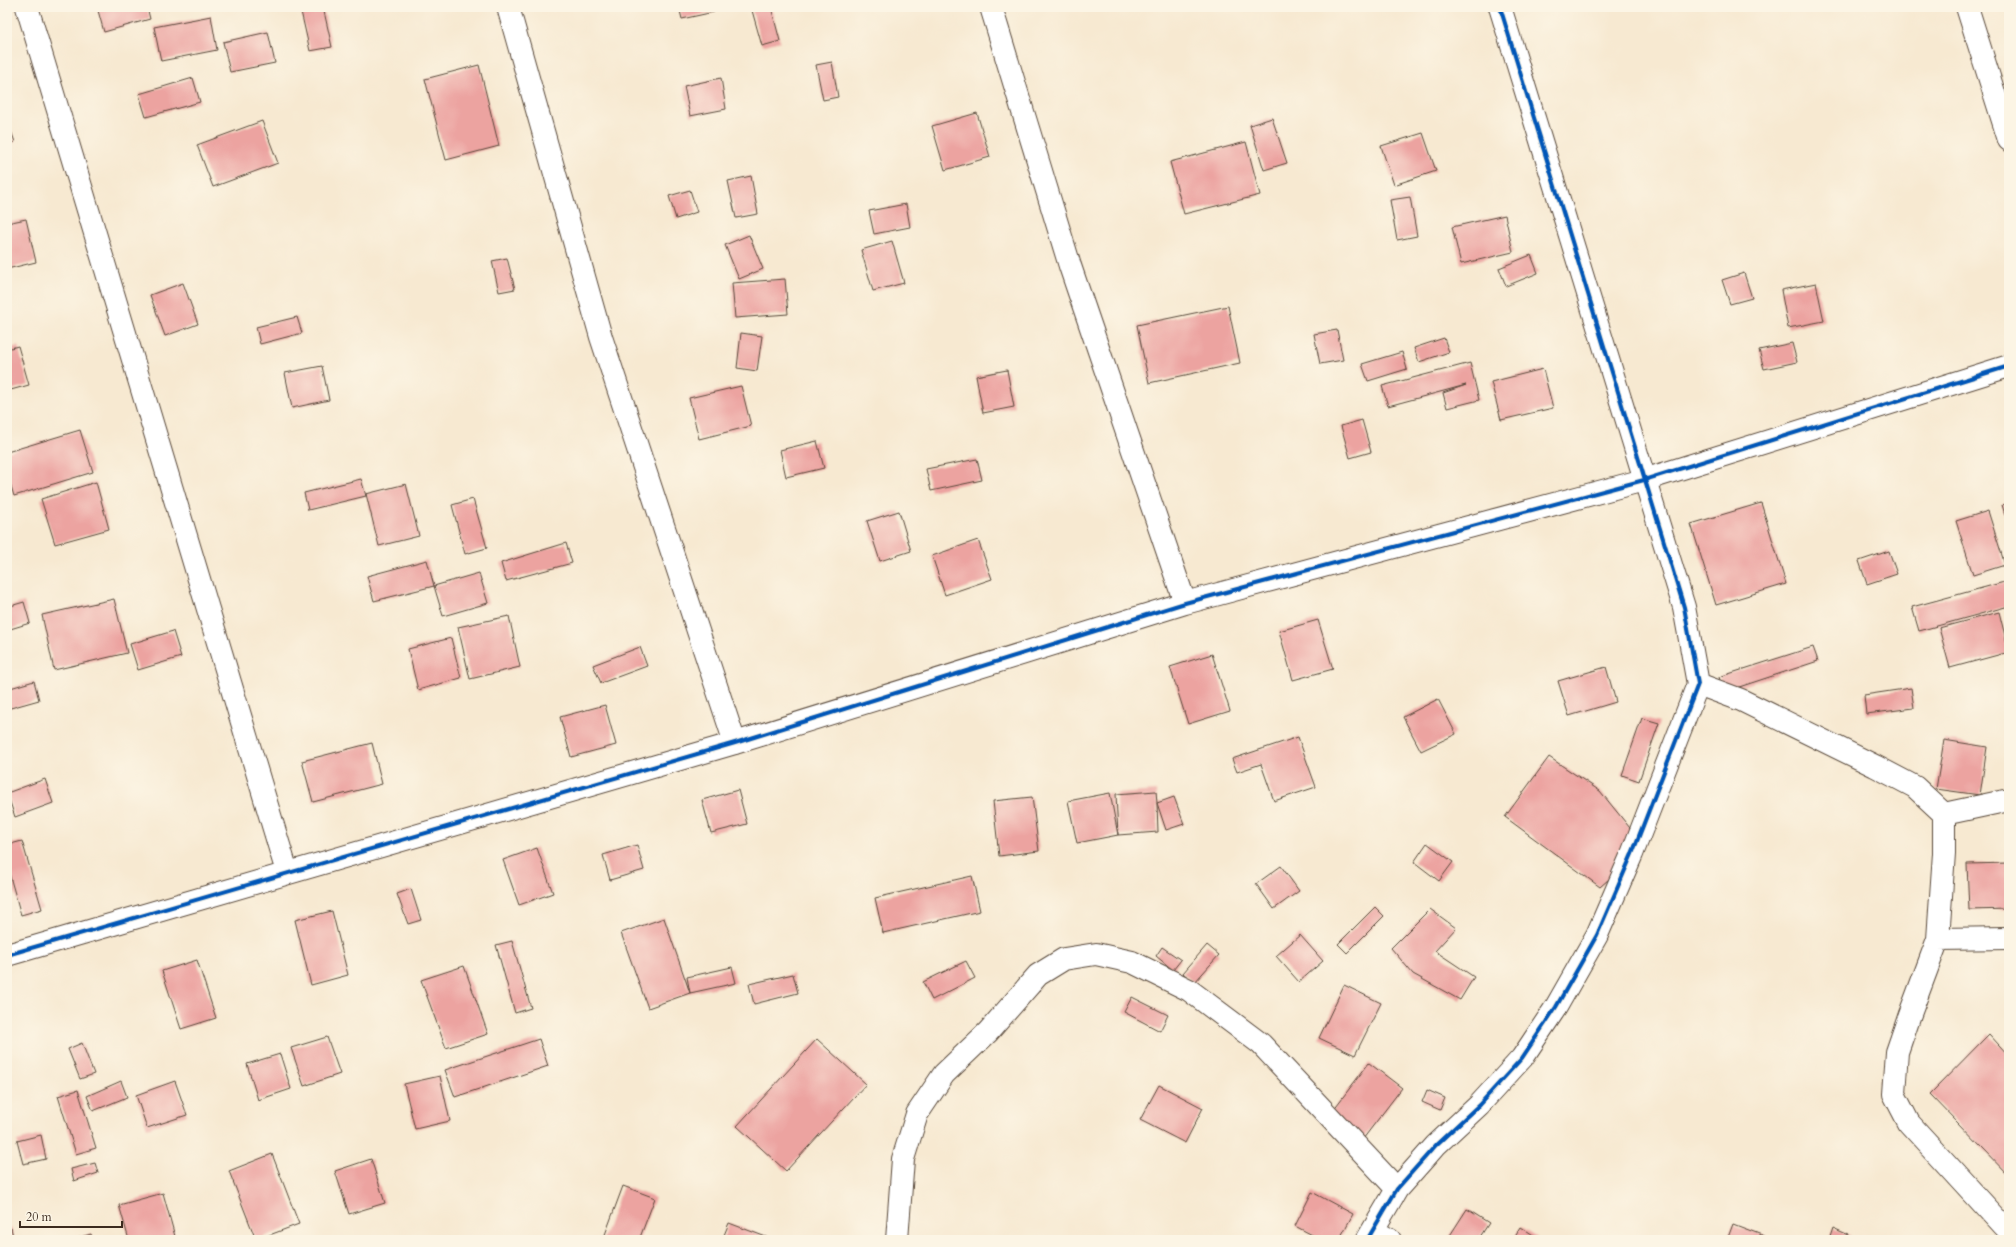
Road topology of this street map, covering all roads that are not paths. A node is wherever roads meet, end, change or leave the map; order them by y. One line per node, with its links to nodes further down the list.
1 (27, 7): 14 (street)
2 (508, 7): 11 (street)
3 (991, 7): 9 (street)
4 (1500, 7): 8 (street)
5 (1967, 7): 6 (street)
6 (2009, 140)
7 (2009, 366): 8 (street)
8 (1644, 480): 9 (street); 10 (street)
9 (1185, 603): 11 (street)
10 (1698, 684): 13 (street); 18 (street)
11 (735, 743): 14 (street)
12 (2009, 800): 13 (street)
13 (1944, 814): 16 (street)
14 (287, 872): 17 (street)
15 (2009, 938): 16 (street)
16 (1938, 940): 19 (street)
17 (7, 955)
18 (1398, 1189): 20 (street); 21 (street)
19 (2009, 1232)
20 (1377, 1237)
21 (897, 1240)

